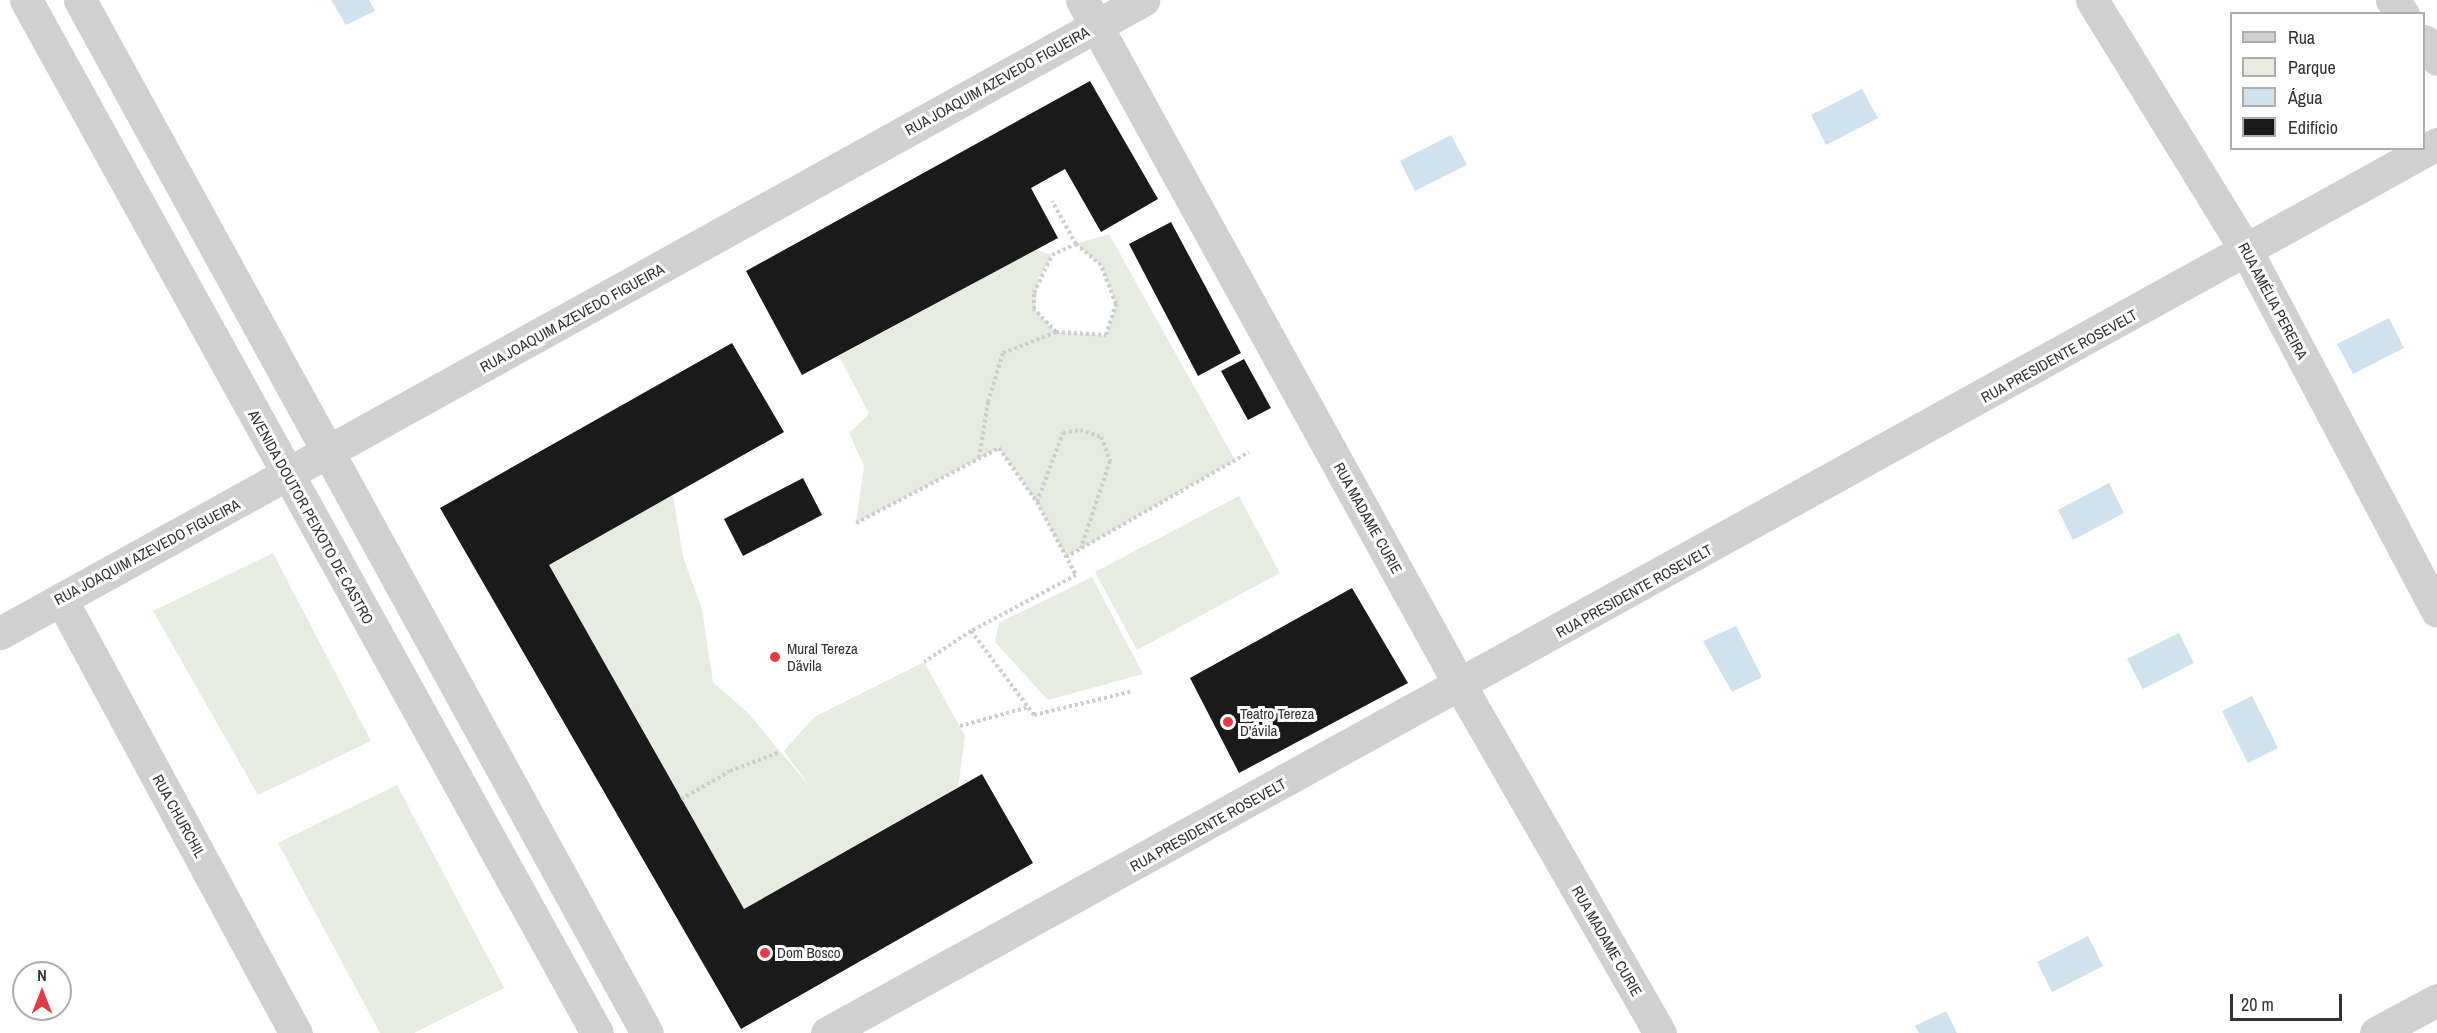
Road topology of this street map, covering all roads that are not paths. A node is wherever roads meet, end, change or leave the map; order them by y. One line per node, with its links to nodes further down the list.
1 (26, 0): 13 (street, AVENIDA DOUTOR PEIXOTO DE CASTRO)
2 (80, 0): 12 (street)
3 (1143, 0): 7 (street, RUA JOAQUIM AZEVEDO FIGUEIRA)
4 (2092, 0): 11 (street, RUA AMÉLIA PEREIRA)
5 (2392, 0): 6 (street)
6 (2401, 12)
7 (1089, 13): 12 (street, RUA JOAQUIM AZEVEDO FIGUEIRA); 17 (street, RUA MADAME CURIE)
8 (2425, 42): 9 (street)
9 (2437, 59)
10 (2437, 144): 11 (street, RUA PRESIDENTE ROSEVELT)
11 (2247, 252): 15 (street, RUA AMÉLIA PEREIRA); 17 (street, RUA PRESIDENTE ROSEVELT)
12 (328, 453): 13 (street, RUA JOAQUIM AZEVEDO FIGUEIRA); 21 (street)
13 (288, 476): 14 (street, RUA JOAQUIM AZEVEDO FIGUEIRA); 20 (street, AVENIDA DOUTOR PEIXOTO DE CASTRO)
14 (61, 599): 16 (street, RUA JOAQUIM AZEVEDO FIGUEIRA); 19 (street, RUA CHURCHIL)
15 (2437, 611)
16 (0, 633)
17 (1461, 687): 22 (street, RUA PRESIDENTE ROSEVELT); 23 (street, RUA MADAME CURIE)
18 (2437, 1000): 24 (street)
19 (296, 1033)
20 (597, 1033)
21 (647, 1033)
22 (827, 1033)
23 (1660, 1033)
24 (2376, 1033)

